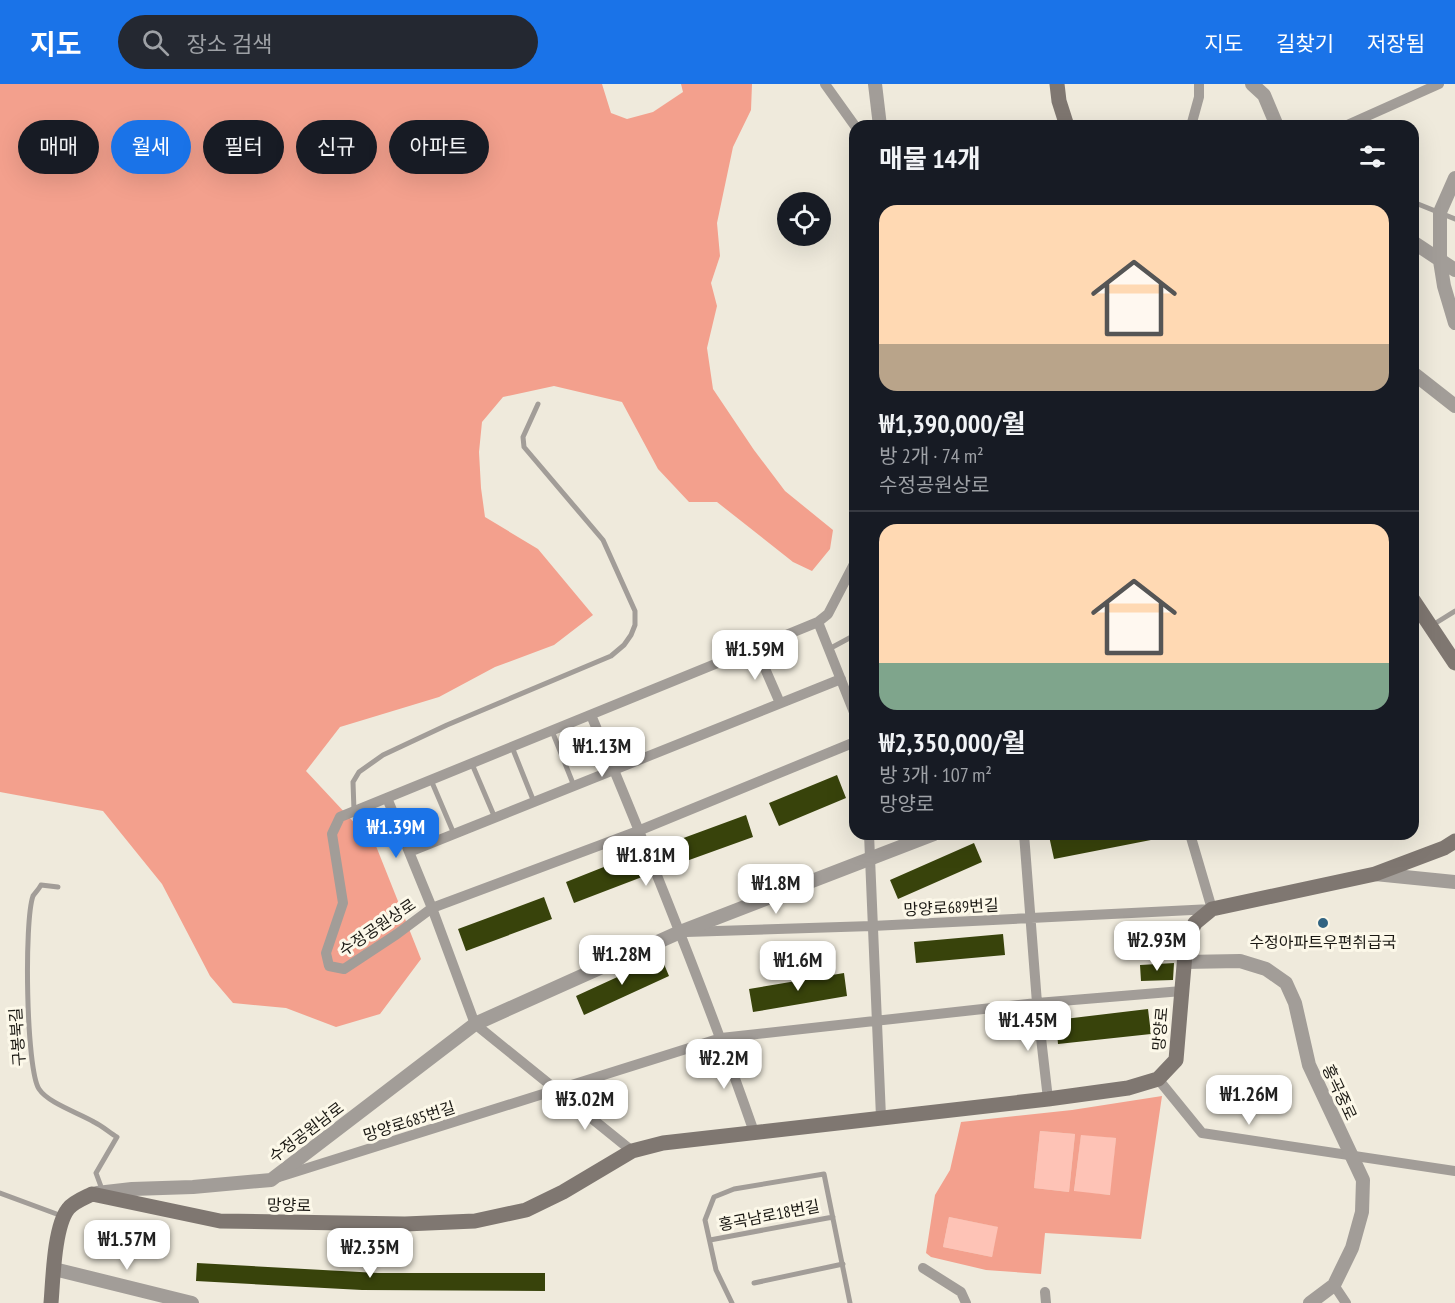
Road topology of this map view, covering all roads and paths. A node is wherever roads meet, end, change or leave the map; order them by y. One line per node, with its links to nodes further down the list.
1 (825, 84): 7 (street)
2 (875, 84): 8 (street)
3 (1057, 84): 9 (main road)
4 (1199, 84): 10 (street)
5 (1252, 84): 11 (street)
6 (1439, 84): 12 (street)
7 (851, 120)
8 (879, 120)
9 (1065, 120)
10 (1193, 120)
11 (1274, 120)
12 (1358, 120)
13 (1455, 178): 15 (street)
14 (1419, 204): 15 (lane)
15 (1440, 212): 16 (lane); 18 (street)
16 (1455, 219)
17 (1419, 246): 18 (street)
18 (1440, 261): 19 (street); 20 (street)
19 (1455, 270)
20 (1455, 322)
21 (1419, 378): 23 (street)
22 (538, 405): 46 (lane)
23 (1455, 406)
24 (849, 574): 27 (street, 수정공원상로)
25 (1419, 609): 28 (main road)
26 (1455, 612): 28 (lane)
27 (818, 622): 30 (street, 수정공원상로); 31 (street)
28 (1430, 626): 32 (main road)
29 (849, 638): 31 (lane)
30 (756, 648): 35 (street); 36 (street, 수정공원상로)
31 (829, 649): 33 (street)
32 (1455, 663)
33 (841, 679): 34 (street); 35 (street)
34 (849, 691)
35 (780, 703): 41 (street)
36 (591, 715): 37 (street, 수정공원상로); 41 (street)
37 (552, 731): 39 (street, 수정공원상로); 43 (lane)
38 (849, 744): 48 (street, 수정공원상로)
39 (512, 747): 40 (street, 수정공원상로); 45 (lane)
40 (472, 764): 42 (street, 수정공원상로); 47 (lane)
41 (614, 770): 43 (street); 48 (street)
42 (431, 780): 44 (street, 수정공원상로); 49 (lane)
43 (573, 786): 45 (street)
44 (387, 798): 46 (street, 수정공원상로); 55 (street, 수정공원상로)
45 (534, 802): 47 (street)
46 (354, 811): 60 (street, 수정공원상로)
47 (495, 818): 49 (street)
48 (638, 831): 60 (street, 수정공원상로); 64 (street)
49 (454, 834): 55 (street)
50 (869, 840): 56 (street)
51 (919, 840): 56 (street, 수정공원남로)
52 (1025, 840): 62 (street)
53 (1192, 840): 61 (street)
54 (1455, 841): 57 (main road)
55 (409, 852): 60 (street, 수정공원상로)
56 (870, 859): 63 (street); 64 (street, 수정공원남로)
57 (1375, 874): 58 (street); 61 (main road)
58 (1455, 882)
59 (58, 887): 81 (lane, 구봉북길)
60 (432, 908): 69 (street)
61 (1212, 909): 62 (street, 망양로689번길); 65 (main road, 망양로)
62 (1032, 918): 63 (street, 망양로689번길); 67 (street)
63 (872, 926): 64 (street, 망양로689번길); 68 (street)
64 (680, 932): 69 (street, 수정공원남로); 70 (street)
65 (1184, 962): 66 (main road, 망양로); 77 (street, 홍곡중로)
66 (1182, 991): 67 (street, 망양로685번길); 71 (main road, 망양로)
67 (1036, 1003): 68 (street, 망양로685번길); 73 (street)
68 (878, 1022): 70 (street, 망양로685번길); 74 (street)
69 (475, 1024): 72 (street); 79 (street, 수정공원남로)
70 (721, 1038): 72 (street, 망양로685번길); 75 (street)
71 (1158, 1079): 73 (main road, 망양로); 77 (street)
72 (555, 1090): 76 (street); 79 (street, 망양로685번길)
73 (1048, 1098): 74 (main road, 망양로)
74 (880, 1117): 75 (main road, 망양로)
75 (754, 1132): 76 (main road, 망양로)
76 (632, 1150): 81 (main road, 망양로)
77 (1351, 1154): 78 (street); 89 (street, 홍곡중로)
78 (1455, 1171)
79 (271, 1180): 81 (street, 수정공원남로)
80 (0, 1193): 82 (lane)
81 (97, 1193): 82 (main road)
82 (63, 1216): 87 (main road)
83 (833, 1217): 84 (lane, 홍곡남로18번길); 84 (lane, 홍곡남로18번길); 85 (lane, 홍곡남로18번길)
84 (710, 1240): 93 (lane)
85 (843, 1264): 88 (lane); 94 (lane, 홍곡남로18번길)
86 (923, 1268): 95 (street)
87 (54, 1269): 90 (street); 91 (main road)
88 (754, 1283)
89 (1334, 1286): 96 (street, 홍곡중로); 97 (street)
90 (142, 1297): 92 (street)
91 (51, 1303)
92 (192, 1303)
93 (732, 1303)
94 (850, 1303)
95 (966, 1303)
96 (1310, 1303)
97 (1346, 1303)

